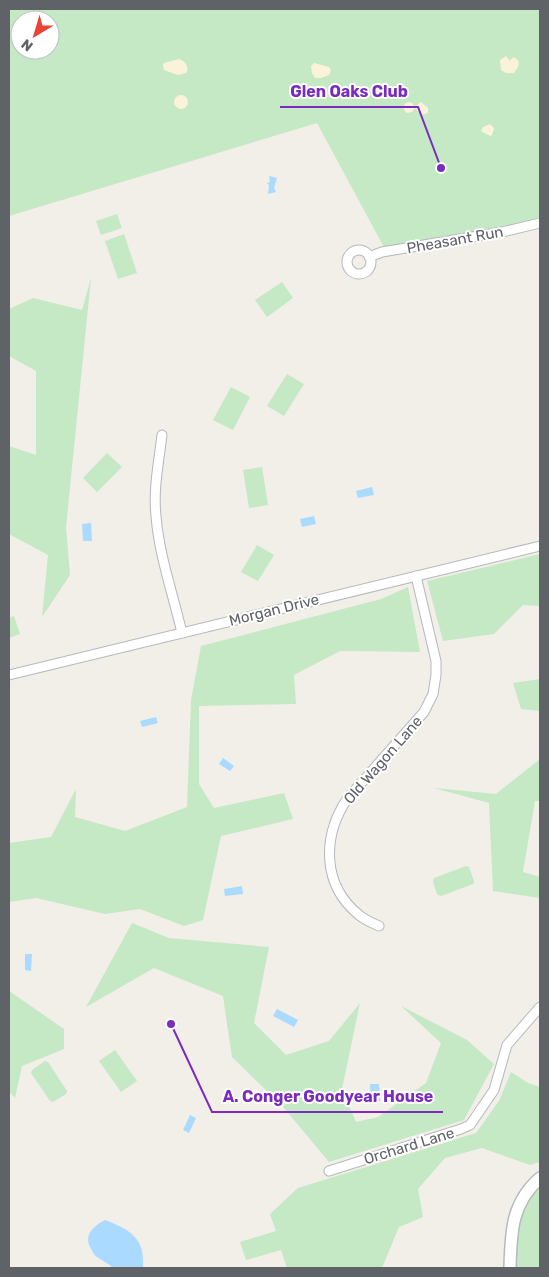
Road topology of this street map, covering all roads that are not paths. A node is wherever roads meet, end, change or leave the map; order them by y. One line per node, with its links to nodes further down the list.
1 (540, 223): 2 (street, Pheasant Run)
2 (369, 257)
3 (162, 435): 6 (street)
4 (540, 546): 5 (street, Morgan Drive)
5 (416, 576): 6 (street, Morgan Drive); 8 (street, Old Wagon Lane)
6 (182, 633): 7 (street, Morgan Drive)
7 (9, 675)
8 (379, 926)
9 (540, 1007): 10 (street, Orchard Lane)
10 (328, 1171)
11 (540, 1178): 12 (main road)
12 (510, 1268)

